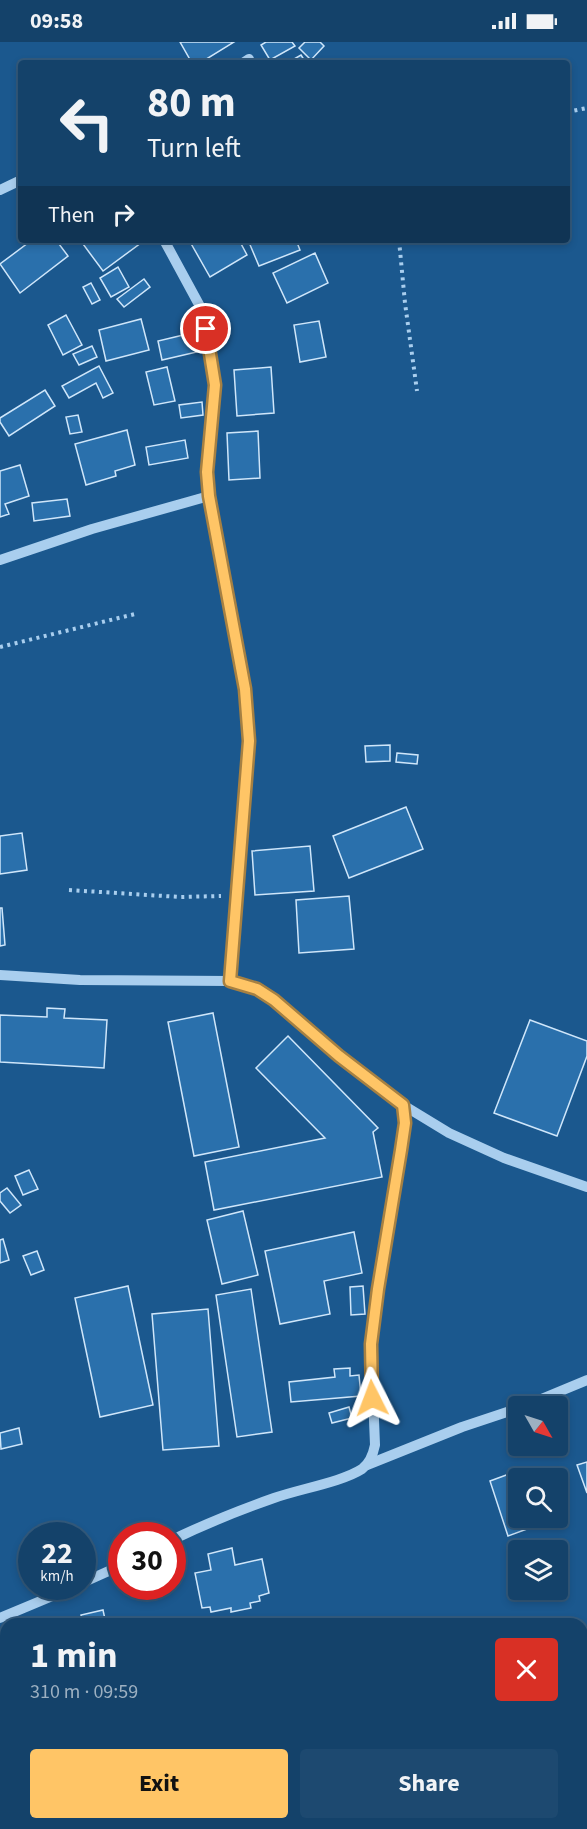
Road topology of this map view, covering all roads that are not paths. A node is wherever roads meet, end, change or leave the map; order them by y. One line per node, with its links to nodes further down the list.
1 (18, 181): 2 (street)
2 (0, 190)
3 (166, 243): 4 (street)
4 (209, 496): 5 (street); 7 (street)
5 (0, 560)
6 (0, 975): 7 (street)
7 (230, 981): 8 (street)
8 (403, 1105): 9 (street); 13 (street)
9 (587, 1187)
10 (587, 1380): 11 (street)
11 (547, 1396)
12 (508, 1411): 13 (street)
13 (367, 1465): 14 (street)
14 (186, 1534)
15 (43, 1600): 16 (street)
16 (0, 1618)

